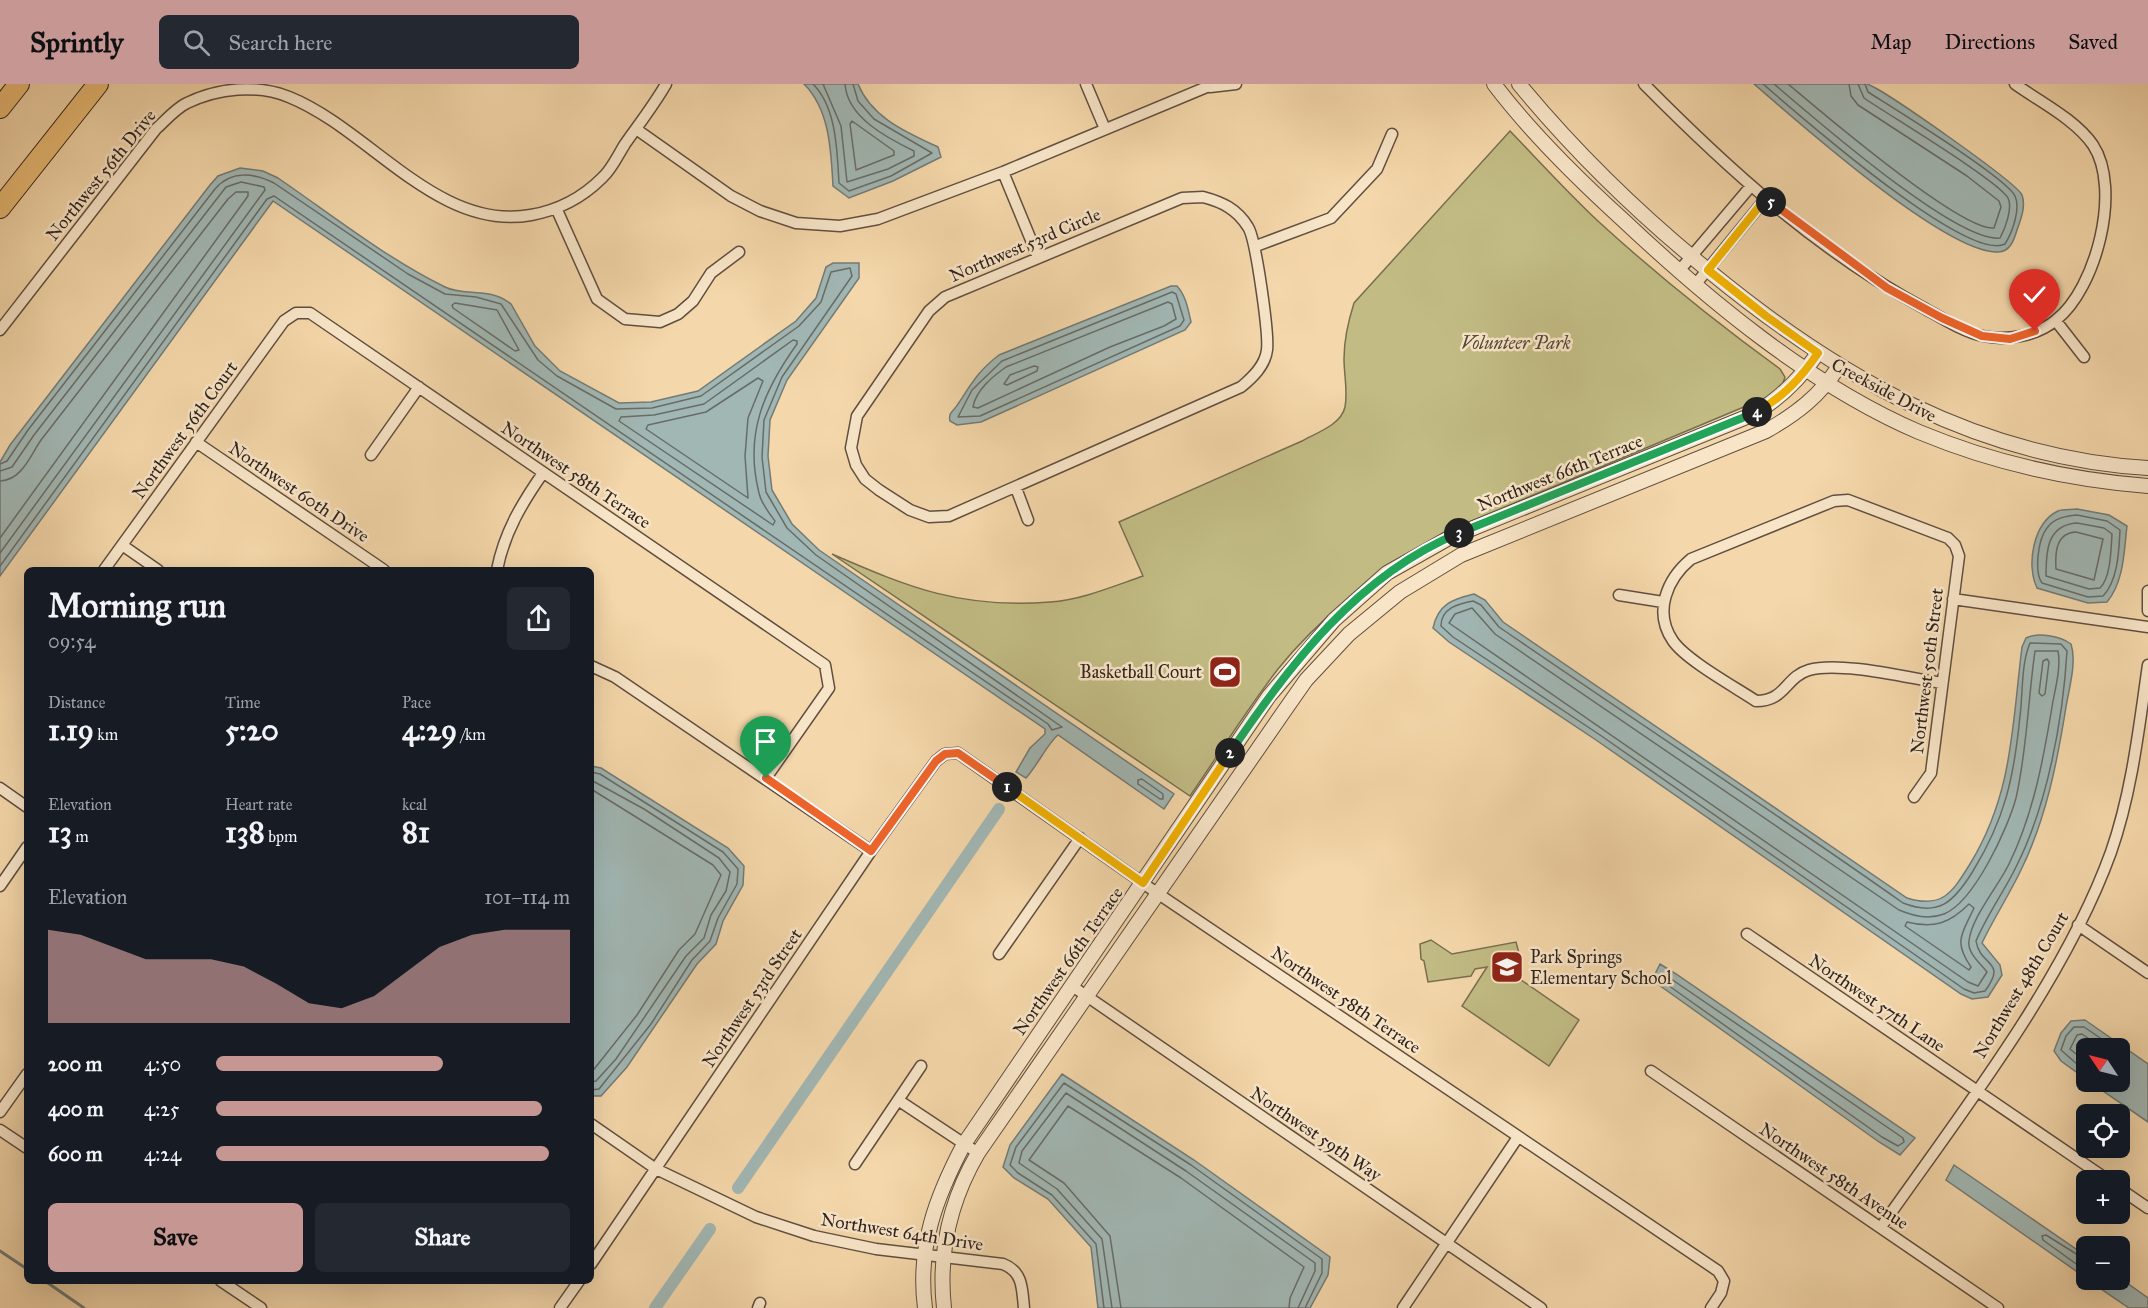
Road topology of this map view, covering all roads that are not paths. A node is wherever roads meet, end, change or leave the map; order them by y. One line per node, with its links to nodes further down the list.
1 (19, 84): 11 (highway)
2 (98, 84): 18 (highway)
3 (666, 84): 12 (street, Northwest 56th Drive)
4 (1086, 84): 13 (street)
5 (1236, 84): 10 (street)
6 (1494, 84): 25 (street, Creekside Drive)
7 (1519, 84): 23 (street, Creekside Drive)
8 (1644, 84): 16 (street)
9 (2015, 84): 28 (street)
10 (1212, 86): 13 (street)
11 (0, 108)
12 (636, 129): 15 (street); 19 (street, Northwest 56th Drive)
13 (1105, 129): 15 (street)
14 (1392, 134): 20 (street)
15 (1002, 172): 22 (street)
16 (1751, 186): 17 (street); 23 (street)
17 (1766, 198): 24 (street); 28 (street)
18 (0, 208)
19 (557, 210): 21 (street); 29 (street, Northwest 56th Drive)
20 (1256, 246): 22 (street, Northwest 53rd Circle); 41 (street, Northwest 53rd Circle)
21 (739, 252)
22 (1038, 257): 41 (street, Northwest 53rd Circle)
23 (1691, 257): 24 (street, Creekside Drive); 25 (street)
24 (1708, 270): 26 (street); 30 (street, Creekside Drive)
25 (1679, 271): 26 (street, Creekside Drive)
26 (1695, 285): 33 (street, Creekside Drive)
27 (296, 313): 35 (street, Northwest 58th Terrace); 36 (street, Northwest 56th Court)
28 (2056, 321): 31 (street)
29 (0, 330)
30 (1818, 353): 32 (street, Creekside Drive); 33 (street, Northwest 66th Terrace)
31 (2084, 357)
32 (1839, 366): 34 (street, Northwest 66th Terrace); 38 (street, Creekside Drive)
33 (1807, 369): 34 (street, Creekside Drive); 57 (street, Northwest 66th Terrace)
34 (1828, 383): 40 (street, Creekside Drive); 59 (street, Northwest 66th Terrace)
35 (419, 387): 37 (street); 39 (street, Northwest 58th Terrace)
36 (196, 442): 43 (street, Northwest 56th Court); 46 (street, Northwest 60th Drive)
37 (371, 455)
38 (2148, 468)
39 (543, 473): 47 (street); 60 (street, Northwest 58th Terrace)
40 (2148, 486)
41 (1016, 488): 42 (street)
42 (1028, 520)
43 (122, 545): 44 (street, Northwest 56th Court); 45 (street)
44 (106, 567)
45 (154, 567)
46 (380, 567)
47 (498, 567)
48 (2148, 591): 52 (street)
49 (1619, 595): 51 (street)
50 (1953, 599): 51 (street, Northwest 50th Street); 53 (street); 56 (street, Northwest 50th Street)
51 (1663, 602): 56 (street)
52 (2148, 611)
53 (2148, 627)
54 (2148, 665): 70 (street, Northwest 48th Court)
55 (594, 667): 60 (street)
56 (1942, 683): 62 (street, Northwest 50th Street)
57 (1231, 751): 59 (street); 67 (street, Northwest 66th Terrace)
58 (945, 754): 64 (street, Northwest 58th Terrace); 66 (street, Northwest 53rd Street)
59 (1248, 763): 69 (street, Northwest 66th Terrace)
60 (766, 778): 66 (street)
61 (0, 788): 63 (street)
62 (1914, 797)
63 (24, 805)
64 (1080, 838): 67 (street, Northwest 58th Terrace); 72 (street)
65 (24, 851): 68 (street)
66 (871, 851): 89 (street, Northwest 53rd Street)
67 (1143, 883): 69 (street, Northwest 58th Terrace); 74 (street, Northwest 66th Terrace)
68 (0, 886)
69 (1157, 892): 75 (street, Northwest 66th Terrace); 84 (street, Northwest 58th Terrace)
70 (2078, 925): 73 (street); 79 (street, Northwest 48th Court)
71 (1747, 934): 79 (street, Northwest 57th Lane)
72 (999, 954)
73 (2148, 973)
74 (1072, 986): 75 (street, Northwest 59th Way); 85 (street, Northwest 66th Terrace)
75 (1086, 996): 87 (street, Northwest 66th Terrace); 94 (street, Northwest 59th Way)
76 (921, 1066): 80 (street)
77 (1651, 1071): 93 (street, Northwest 58th Avenue)
78 (24, 1078): 81 (street)
79 (1977, 1090): 90 (street, Northwest 57th Lane); 93 (street, Northwest 48th Court)
80 (898, 1101): 85 (street); 88 (street)
81 (0, 1112)
82 (594, 1126): 89 (street, Northwest 64th Drive)
83 (0, 1130): 86 (street)
84 (1518, 1137): 94 (street); 107 (street, Northwest 58th Terrace)
85 (964, 1144): 87 (street); 95 (street, Northwest 66th Terrace)
86 (24, 1146)
87 (978, 1153): 96 (street, Northwest 66th Terrace)
88 (855, 1164)
89 (656, 1169): 95 (street, Northwest 64th Drive); 97 (street, Northwest 53rd Street)
90 (2093, 1170)
91 (2130, 1196): 92 (street)
92 (2148, 1208)
93 (1881, 1227): 108 (street, Northwest 58th Avenue)
94 (1447, 1244): 105 (street); 106 (street, Northwest 59th Way)
95 (925, 1254): 96 (street, Northwest 64th Drive); 102 (street, Northwest 66th Terrace)
96 (944, 1258): 103 (street, Northwest 66th Terrace); 104 (street, Northwest 64th Drive)
97 (594, 1260)
98 (225, 1284): 100 (street)
99 (577, 1284): 101 (street)
100 (261, 1308)
101 (560, 1308)
102 (925, 1308)
103 (944, 1308)
104 (1024, 1308)
105 (1403, 1308)
106 (1541, 1308)
107 (1711, 1308)
108 (1998, 1308)

